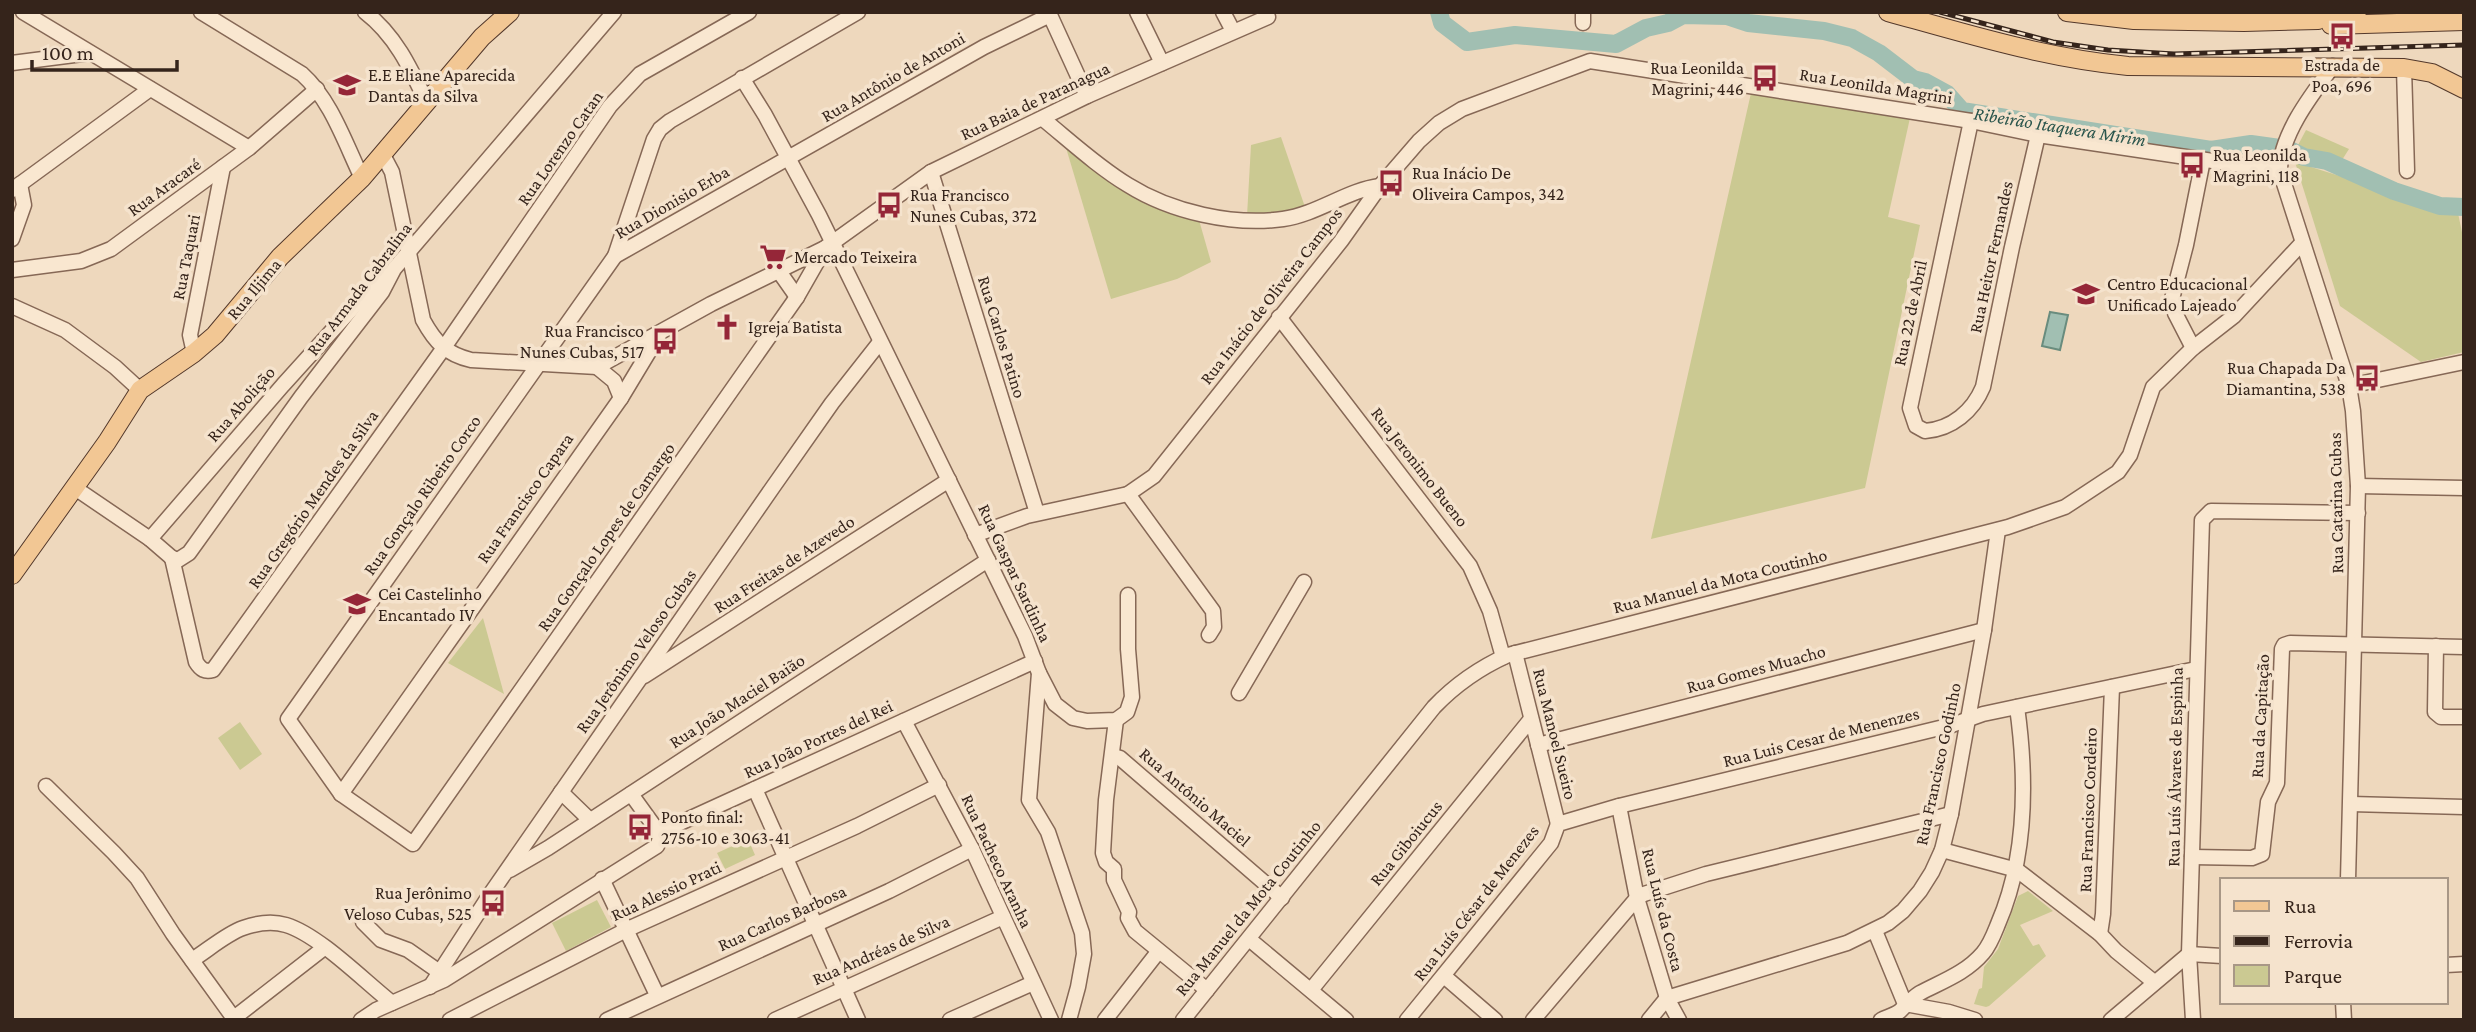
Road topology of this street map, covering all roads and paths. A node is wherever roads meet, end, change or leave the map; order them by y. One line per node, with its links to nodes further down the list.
1 (23, 12): 20 (street)
2 (201, 12): 28 (street)
3 (365, 12): 31 (street)
4 (510, 12): 31 (main road, Rua Iljima)
5 (614, 12): 49 (street, Rua Armada Cabralina)
6 (749, 12): 60 (street, Rua Lorenzo Catan)
7 (858, 12): 26 (street)
8 (1137, 12): 23 (street)
9 (1223, 12): 19 (street)
10 (1888, 12): 24 (main road)
11 (2067, 12): 15 (main road)
12 (2357, 12): 17 (main road)
13 (1050, 14): 30 (street, Rua Antônio de Antoni); 37 (street, Rua Antônio de Antoni)
14 (1268, 17): 19 (street, Rua Baia de Paranagua)
15 (2230, 17): 17 (main road)
16 (2442, 17): 17 (main road); 18 (main road)
17 (2318, 20)
18 (2464, 21)
19 (1233, 32): 23 (street, Rua Baia de Paranagua)
20 (90, 53): 22 (street); 27 (street)
21 (1590, 61): 33 (street, Rua Leonilda Magrini); 45 (street, Rua Inácio de Oliveira Campos)
22 (12, 63)
23 (1162, 63): 30 (street, Rua Baia de Paranagua)
24 (2333, 66): 25 (main road); 39 (street)
25 (2404, 68): 29 (main road); 41 (street)
26 (742, 78): 37 (street, Rua Gaspar Sardinha); 50 (street)
27 (150, 89): 35 (street); 44 (street)
28 (317, 89): 35 (street, Rua Aracaré); 43 (street)
29 (2464, 89)
30 (1087, 96): 32 (street, Rua Baia de Paranagua)
31 (426, 100): 36 (main road, Rua Iljima)
32 (1043, 119): 42 (street, Rua Baia de Paranagua); 45 (street)
33 (1971, 121): 34 (street, Rua Leonilda Magrini); 66 (street, Rua 22 de Abril)
34 (2038, 135): 38 (street, Rua Leonilda Magrini); 66 (street, Rua Heitor Fernandes)
35 (250, 148): 40 (street, Rua Aracaré)
36 (383, 155): 43 (main road, Rua Iljima); 49 (street)
37 (788, 158): 48 (street, Rua Gaspar Sardinha); 50 (street, Rua Dionisio Erba)
38 (2203, 160): 39 (street, Rua Leonilda Magrini); 59 (street)
39 (2280, 166): 47 (street, Rua Catarina Cubas)
40 (223, 167): 52 (street, Rua Aracaré); 61 (street, Rua Taquari)
41 (2407, 171)
42 (931, 172): 48 (street, Rua Baia de Paranagua); 74 (street, Rua Carlos Patino)
43 (362, 178): 61 (main road, Rua Iljima)
44 (15, 184): 46 (street)
45 (1380, 186): 56 (street, Rua Inácio de Oliveira Campos)
46 (12, 239)
47 (2302, 243): 59 (street, Rua Manuel da Mota Coutinho); 65 (street, Rua Catarina Cubas)
48 (829, 245): 53 (street); 54 (street, Rua Gonçalo Lopes de Camargo); 58 (street, Rua Gaspar Sardinha)
49 (408, 251): 51 (street, Rua Armada Cabralina); 60 (street)
50 (615, 256): 63 (street, Rua Dionisio Erba)
51 (394, 268): 78 (street, Rua Abolição); 79 (street, Rua Armada Cabralina)
52 (12, 270)
53 (778, 270): 54 (street); 57 (street)
54 (797, 297): 108 (street, Rua Gonçalo Lopes de Camargo)
55 (12, 306): 67 (street)
56 (1279, 317): 73 (street, Rua Inácio de Oliveira Campos); 89 (street, Rua Jeronimo Bueno)
57 (659, 333): 64 (street); 68 (street, Rua Francisco Capara)
58 (880, 342): 69 (street, Rua Gaspar Sardinha); 92 (street, Rua Jerônimo Veloso Cubas)
59 (2193, 348): 76 (street, Rua Manuel da Mota Coutinho)
60 (443, 349): 63 (street); 79 (street, Rua Gregório Mendes da Silva)
61 (194, 353): 67 (main road, Rua Iljima)
62 (2464, 362): 65 (street)
63 (539, 363): 64 (street); 108 (street, Rua Gonçalo Ribeiro Corco)
64 (597, 367): 68 (street)
65 (2349, 386): 70 (street, Rua Catarina Cubas)
66 (1983, 387)
67 (140, 390): 71 (main road, Rua Iljima)
68 (621, 398): 108 (street, Rua Francisco Capara)
69 (949, 480): 77 (street, Rua Gaspar Sardinha); 92 (street, Rua Freitas de Azevedo)
70 (2358, 486): 72 (street); 75 (street, Rua Catarina Cubas)
71 (75, 488): 78 (street); 81 (main road, Rua Iljima)
72 (2464, 488)
73 (1128, 494): 74 (street, Rua Inácio de Oliveira Campos); 85 (street)
74 (1037, 513): 77 (street, Rua Inácio de Oliveira Campos)
75 (2358, 513): 86 (street, Rua Catarina Cubas); 91 (street, Rua Luís Álvares de Espinha)
76 (1998, 530): 84 (street, Rua Francisco Godinho); 89 (street, Rua Manuel da Mota Coutinho)
77 (975, 535): 80 (street, Rua Gaspar Sardinha)
78 (150, 539): 79 (street)
79 (172, 558)
80 (988, 560): 90 (street, Rua Gaspar Sardinha); 107 (street, Rua João Maciel Baião)
81 (12, 575)
82 (1304, 582): 94 (street)
83 (1128, 595): 100 (street)
84 (1984, 630): 98 (street, Rua Francisco Godinho); 101 (street, Rua Gomes Muacho)
85 (1209, 635)
86 (2355, 645): 87 (street, Rua da Capitação); 109 (street, Rua Catarina Cubas); 118 (street, Rua da Capitação)
87 (2436, 646): 88 (street, Rua da Capitação); 96 (street)
88 (2464, 646)
89 (1509, 655): 97 (street, Rua Manoel Sueiro); 124 (street, Rua Manuel da Mota Coutinho)
90 (1037, 667): 99 (street, Rua João Portes del Rei); 100 (street); 159 (street, Rua Gaspar Sardinha)
91 (2196, 669): 93 (street, Rua Luis Cesar de Menenzes); 118 (street, Rua Luís Álvares de Espinha)
92 (640, 679): 106 (street, Rua Jerônimo Veloso Cubas)
93 (2112, 687): 95 (street, Rua Luis Cesar de Menenzes); 131 (street, Rua Francisco Cordeiro)
94 (1239, 693)
95 (2017, 707): 98 (street, Rua Luis Cesar de Menenzes); 120 (street)
96 (2464, 718)
97 (1531, 719): 101 (street, Rua Manoel Sueiro); 145 (street, Rua Giboiucus)
98 (1968, 719): 110 (street, Rua Luis Cesar de Menenzes); 112 (street, Rua Francisco Godinho)
99 (904, 720): 103 (street, Rua Pacheco Aranha); 105 (street, Rua João Portes del Rei)
100 (1116, 720): 102 (street)
101 (1538, 745): 114 (street, Rua Manoel Sueiro)
102 (1113, 756): 124 (street, Rua Antônio Maciel); 134 (street)
103 (939, 785): 116 (street, Rua Pacheco Aranha); 119 (street, Rua Alessio Prati)
104 (46, 786): 137 (street)
105 (755, 789): 115 (street, Rua João Portes del Rei); 119 (street)
106 (561, 792): 113 (street); 121 (street, Rua Jerônimo Veloso Cubas)
107 (631, 793): 113 (street, Rua João Maciel Baião); 115 (street)
108 (341, 794)
109 (2351, 804): 111 (street); 122 (street, Rua Catarina Cubas)
110 (1619, 806): 114 (street, Rua Luís César de Menezes); 125 (street, Rua Luís da Costa)
111 (2464, 807)
112 (1951, 814): 117 (street, Rua Francisco Godinho); 125 (street)
113 (590, 820): 121 (street, Rua João Maciel Baião)
114 (1558, 824): 139 (street, Rua Luís César de Menezes)
115 (657, 830): 123 (street)
116 (972, 849): 126 (street, Rua Pacheco Aranha); 128 (street, Rua Carlos Barbosa)
117 (1942, 850): 120 (street); 130 (street, Rua Francisco Godinho)
118 (2192, 857): 135 (street, Rua Luís Álvares de Espinha)
119 (785, 858): 128 (street); 129 (street, Rua Alessio Prati)
120 (2017, 870): 131 (street); 149 (street)
121 (506, 872): 138 (street, Rua Jerônimo Veloso Cubas)
122 (2348, 878)
123 (603, 879): 129 (street); 142 (street)
124 (1282, 898): 132 (street, Rua Manuel da Mota Coutinho)
125 (1637, 898): 147 (street, Rua Luís da Costa); 165 (street)
126 (1003, 917): 141 (street, Rua Pacheco Aranha); 143 (street, Rua Andréas de Silva)
127 (363, 922): 138 (street)
128 (813, 925): 143 (street); 146 (street, Rua Carlos Barbosa)
129 (628, 929): 146 (street); 153 (street, Rua Alessio Prati)
130 (1875, 931): 147 (street, Rua Francisco Godinho); 149 (street)
131 (2100, 934): 140 (street)
132 (1249, 939): 144 (street, Rua Manuel da Mota Coutinho); 145 (street)
133 (324, 948): 137 (street); 148 (street); 150 (street)
134 (1158, 952): 144 (street); 160 (street)
135 (2189, 954): 136 (street); 140 (street); 171 (street, Rua Luís Álvares de Espinha)
136 (2220, 956)
137 (192, 960): 150 (street)
138 (438, 971): 142 (street, Rua Jerônimo Veloso Cubas)
139 (1444, 976): 163 (street, Rua Luís César de Menezes); 164 (street)
140 (2154, 982): 170 (street)
141 (1033, 984): 157 (street); 158 (street, Rua Pacheco Aranha)
142 (430, 987): 148 (street)
143 (844, 988): 155 (street, Rua Andréas de Silva); 156 (street)
144 (1207, 990): 161 (street, Rua Manuel da Mota Coutinho)
145 (1311, 990): 162 (street)
146 (657, 995): 154 (street, Rua Carlos Barbosa)
147 (1667, 998): 166 (street); 167 (street, Rua Luís da Costa)
148 (392, 1003): 151 (street); 152 (street)
149 (1905, 1004): 168 (street); 169 (street)
150 (234, 1019)
151 (361, 1020)
152 (392, 1020)
153 (450, 1020)
154 (607, 1020)
155 (775, 1020)
156 (858, 1020)
157 (950, 1020)
158 (1051, 1020)
159 (1069, 1020)
160 (1105, 1020)
161 (1183, 1020)
162 (1346, 1020)
163 (1407, 1020)
164 (1495, 1020)
165 (1533, 1020)
166 (1649, 1020)
167 (1679, 1020)
168 (1881, 1020)
169 (1975, 1020)
170 (2111, 1020)
171 (2193, 1020)

